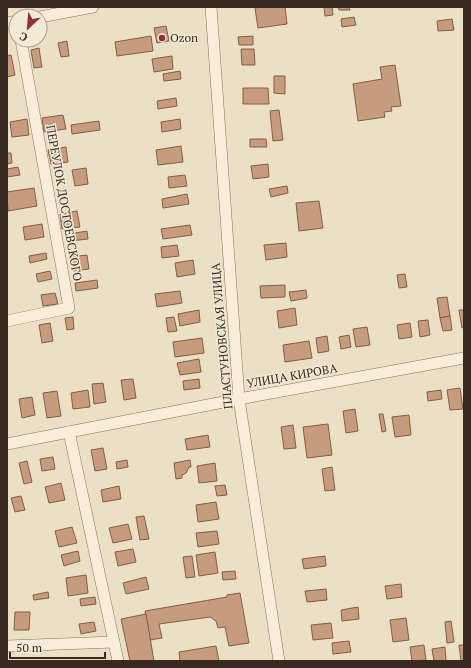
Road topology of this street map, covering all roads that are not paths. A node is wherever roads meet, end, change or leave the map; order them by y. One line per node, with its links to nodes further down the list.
1 (93, 7): 3 (street)
2 (210, 7): 8 (street, ПЛАСТУНОВСКАЯ УЛИЦА)
3 (68, 9): 4 (street)
4 (48, 15)
5 (22, 48): 6 (street, ПЕРЕУЛОК ДОСТОЕВСКОГО)
6 (7, 321)
7 (464, 358): 8 (street, УЛИЦА КИРОВА)
8 (239, 399): 9 (street, УЛИЦА КИРОВА); 14 (street, ПЛАСТУНОВСКАЯ УЛИЦА)
9 (69, 432): 10 (street, УЛИЦА КИРОВА); 11 (street)
10 (7, 444)
11 (114, 642): 12 (street); 13 (street)
12 (7, 646)
13 (118, 661)
14 (279, 661)

